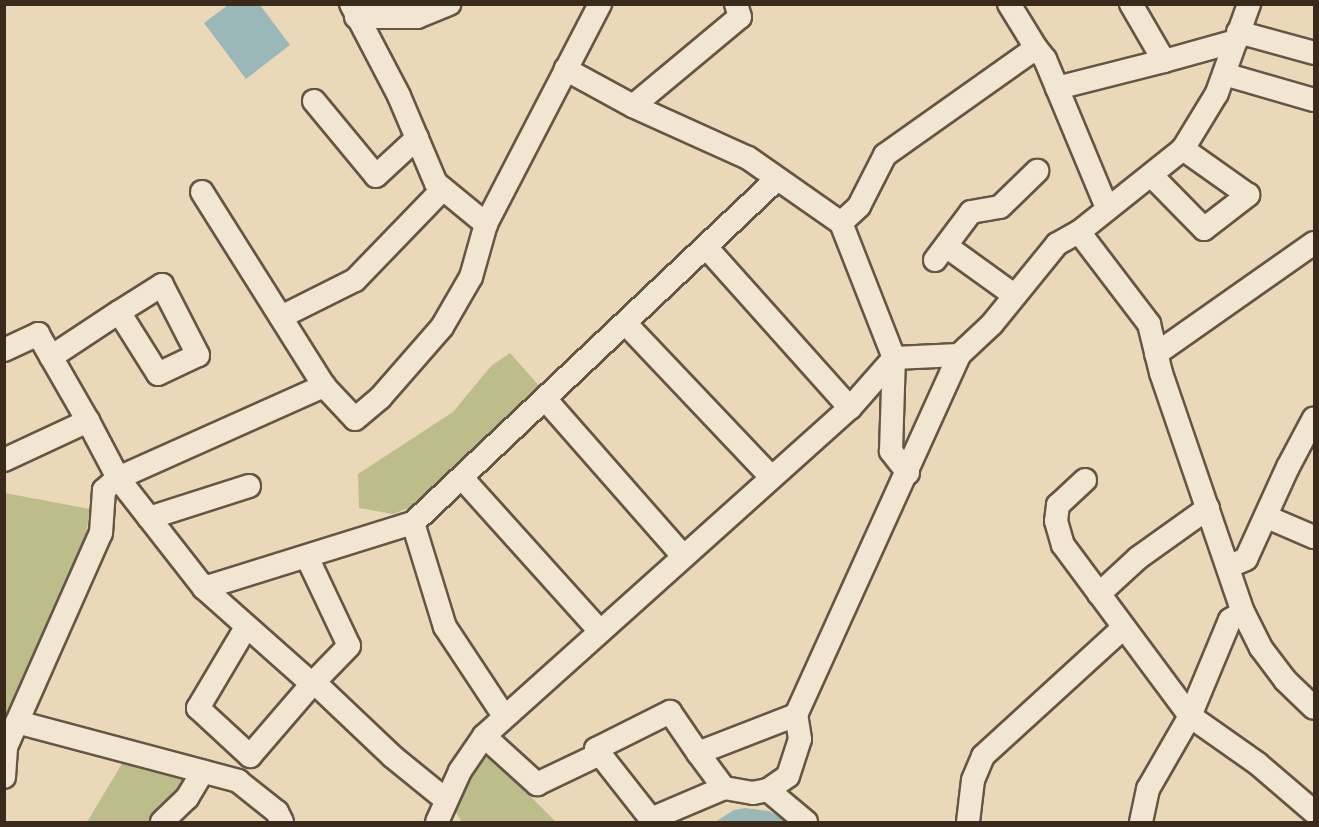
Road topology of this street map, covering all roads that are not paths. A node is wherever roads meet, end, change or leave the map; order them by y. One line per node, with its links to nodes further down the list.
1 (449, 4): 7 (street)
2 (600, 4): 12 (street)
3 (736, 4): 17 (street)
4 (1009, 4): 9 (street)
5 (1131, 4): 11 (street)
6 (1249, 4): 8 (street)
7 (354, 11): 18 (street)
8 (1237, 37): 10 (street); 11 (street); 13 (street)
9 (1036, 48): 14 (street); 26 (street)
10 (1314, 53)
11 (1164, 61): 14 (street)
12 (565, 69): 17 (street); 27 (street)
13 (1224, 74): 15 (street); 19 (street)
14 (1057, 88): 25 (street)
15 (1314, 100)
16 (314, 101): 18 (street)
17 (633, 106): 22 (street)
18 (417, 138): 23 (street)
19 (1183, 148): 21 (street); 21 (street)
20 (1037, 171): 31 (street)
21 (1152, 176): 25 (street)
22 (777, 179): 26 (street); 30 (street)
23 (442, 190): 27 (street); 33 (street)
24 (202, 192): 33 (street)
25 (1107, 208): 28 (street)
26 (841, 223): 39 (street)
27 (486, 224): 40 (street)
28 (1079, 232): 31 (street); 36 (street)
29 (1314, 243): 36 (street)
30 (706, 247): 34 (street); 42 (street)
31 (1014, 295): 37 (street)
32 (119, 312): 38 (street)
33 (281, 317): 40 (street)
34 (626, 324): 41 (street); 47 (street)
35 (4, 350): 38 (street)
36 (1156, 354): 52 (street)
37 (959, 355): 39 (street); 46 (street)
38 (51, 357): 44 (street)
39 (894, 358): 42 (street); 46 (street)
40 (324, 386): 48 (street)
41 (546, 400): 49 (street); 57 (street)
42 (850, 408): 47 (street)
43 (1314, 418): 53 (street)
44 (88, 421): 45 (street); 48 (street)
45 (4, 460)
46 (908, 473): 68 (street)
47 (771, 477): 57 (street)
48 (118, 478): 54 (street); 71 (street)
49 (463, 479): 55 (street); 65 (street)
50 (1085, 480): 61 (street)
51 (249, 486): 54 (street)
52 (1208, 508): 59 (street); 61 (street)
53 (1267, 517): 56 (street); 59 (street)
54 (149, 518): 60 (street)
55 (413, 523): 58 (street); 69 (street)
56 (1314, 537)
57 (683, 556): 65 (street)
58 (307, 557): 60 (street); 66 (street)
59 (1228, 567): 62 (street)
60 (204, 588): 64 (street)
61 (1099, 594): 63 (street)
62 (1243, 612): 67 (street); 70 (street)
63 (1123, 628): 70 (street); 85 (street)
64 (245, 629): 66 (street); 66 (street)
65 (599, 630): 69 (street)
66 (313, 683): 79 (street)
67 (1314, 708)
68 (796, 715): 73 (street); 78 (street)
69 (504, 716): 72 (street)
70 (1190, 716): 80 (street); 86 (street)
71 (17, 722): 75 (street); 76 (street)
72 (484, 736): 74 (street); 79 (street)
73 (698, 753): 74 (street); 77 (street)
74 (600, 754): 77 (street)
75 (204, 771): 81 (street); 82 (street)
76 (4, 777)
77 (724, 788): 78 (street)
78 (768, 789): 84 (street)
79 (446, 800): 83 (street)
80 (1314, 812)
81 (162, 822)
82 (282, 822)
83 (437, 822)
84 (806, 822)
85 (968, 822)
86 (1141, 822)

